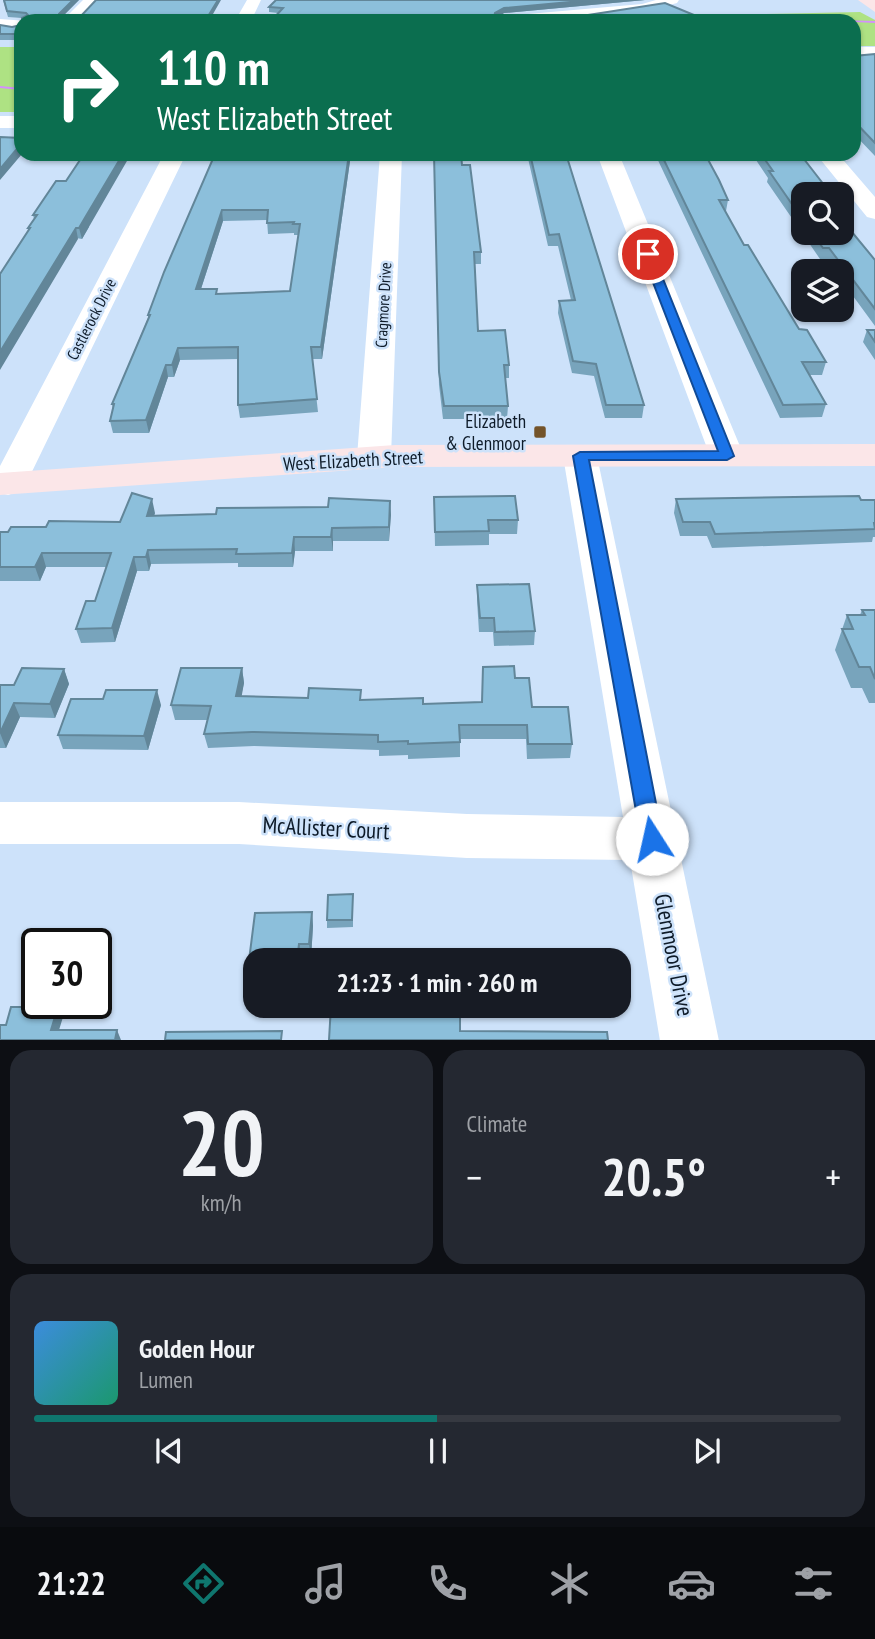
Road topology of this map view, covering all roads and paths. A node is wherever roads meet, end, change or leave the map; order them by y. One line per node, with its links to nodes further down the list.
1 (91, 0): 5 (street)
2 (672, 0): 6 (street)
3 (866, 0): 4 (main road)
4 (875, 7)
5 (77, 14)
6 (579, 14)
7 (171, 161): 16 (street, Castlerock Drive)
8 (391, 161): 15 (street, Cragmore Drive)
9 (611, 161): 14 (street)
10 (833, 161): 11 (street)
11 (875, 212)
12 (875, 455): 14 (main road, West Elizabeth Street)
13 (580, 456): 14 (main road, West Elizabeth Street); 15 (main road, West Elizabeth Street); 18 (street, Glenmoor Drive)
14 (727, 456)
15 (374, 457): 16 (main road, West Elizabeth Street)
16 (4, 484)
17 (0, 823): 18 (street, McAllister Court)
18 (652, 839): 19 (street, Glenmoor Drive)
19 (690, 1040)

